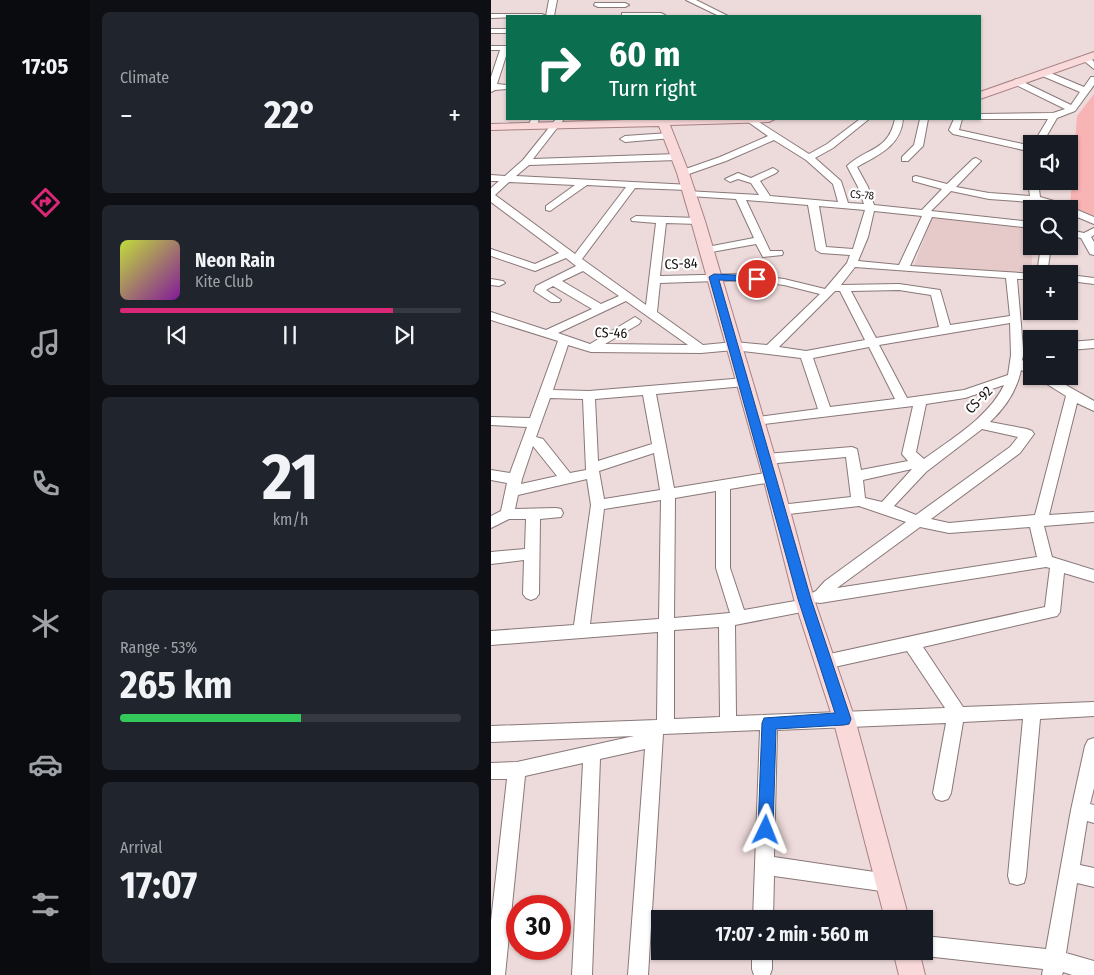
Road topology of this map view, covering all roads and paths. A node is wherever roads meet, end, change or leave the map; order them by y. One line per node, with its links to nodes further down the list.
1 (553, 0): 5 (street)
2 (690, 0): 7 (street)
3 (625, 2): 4 (street); 6 (street)
4 (598, 5)
5 (550, 15)
6 (625, 15)
7 (719, 15)
8 (491, 16): 9 (street)
9 (506, 16)
10 (506, 31): 11 (street)
11 (491, 32)
12 (491, 48): 13 (street)
13 (506, 48): 20 (street)
14 (1090, 56): 15 (street); 16 (main road)
15 (1094, 68)
16 (1043, 73): 18 (main road); 21 (street)
17 (1094, 78): 21 (street)
18 (1017, 82): 22 (main road); 23 (street)
19 (506, 87): 20 (street)
20 (491, 88)
21 (1085, 91): 23 (street)
22 (981, 96)
23 (1072, 109): 24 (street)
24 (1055, 116): 25 (street); 36 (street)
25 (981, 117)
26 (722, 120): 34 (main road)
27 (750, 120): 37 (street)
28 (864, 120): 40 (street)
29 (899, 120): 63 (street)
30 (924, 120): 41 (street)
31 (958, 120): 39 (street)
32 (534, 122): 33 (main road); 35 (main road)
33 (558, 122): 34 (main road); 43 (street)
34 (665, 125): 38 (street); 46 (main road)
35 (491, 127)
36 (1043, 135)
37 (775, 136): 40 (street); 46 (street)
38 (625, 139)
39 (1023, 147)
40 (809, 158): 61 (street)
41 (905, 159)
42 (977, 161): 53 (street)
43 (526, 162): 46 (street); 47 (street)
44 (773, 171): 50 (street)
45 (491, 178): 47 (street)
46 (684, 178): 52 (street); 56 (street, CS-78); 68 (main road)
47 (508, 179): 51 (street); 55 (street)
48 (730, 179): 50 (street)
49 (917, 179): 53 (street)
50 (754, 180): 57 (street)
51 (585, 182): 52 (street); 62 (street)
52 (633, 184): 78 (street)
53 (948, 188): 58 (street); 65 (street)
54 (1035, 190): 58 (street)
55 (491, 195): 78 (street)
56 (739, 196): 57 (street, CS-78); 72 (street)
57 (766, 198): 60 (street, CS-78)
58 (1036, 198): 59 (street)
59 (1046, 200)
60 (813, 202): 61 (street, CS-78); 75 (street)
61 (844, 206): 63 (street, CS-78)
62 (550, 208)
63 (870, 208): 65 (street, CS-78); 75 (street)
64 (1078, 213): 69 (street)
65 (926, 214): 70 (street, CS-78); 80 (street)
66 (636, 220): 67 (street)
67 (661, 220): 68 (street); 86 (street)
68 (698, 221): 73 (main road)
69 (1094, 221)
70 (1023, 224)
71 (1090, 234): 76 (street)
72 (759, 240): 73 (street); 77 (street)
73 (706, 250): 84 (main road)
74 (491, 252): 78 (street)
75 (857, 252): 79 (street)
76 (1094, 252)
77 (777, 253)
78 (576, 260): 87 (street); 91 (street)
79 (853, 264): 80 (street); 89 (street)
80 (903, 269): 81 (street)
81 (931, 271): 82 (street); 90 (street)
82 (1011, 275): 83 (street); 96 (street, CS-92)
83 (1023, 276)
84 (714, 277): 86 (street, CS-84); 89 (street, CS-84); 104 (main road)
85 (1078, 279): 88 (street)
86 (654, 280): 94 (street)
87 (553, 281): 92 (street); 93 (street)
88 (1094, 282)
89 (835, 290): 90 (street, CS-84); 101 (street); 107 (street)
90 (936, 292): 98 (street)
91 (628, 296): 93 (street); 94 (street)
92 (555, 300)
93 (601, 309): 99 (street)
94 (651, 314): 106 (street)
95 (491, 316): 99 (street, CS-46)
96 (1015, 319): 98 (street, CS-46); 110 (street, CS-92)
97 (635, 321): 105 (street)
98 (945, 329): 101 (street, CS-46)
99 (547, 334): 100 (street, CS-46)
100 (564, 340): 105 (street, CS-46); 116 (street)
101 (874, 343): 109 (street, CS-46); 120 (street)
102 (1094, 344): 103 (street)
103 (1078, 345)
104 (734, 346): 106 (street, CS-46); 107 (street, CS-46); 113 (main road)
105 (591, 348): 106 (street, CS-46)
106 (701, 349)
107 (770, 349): 109 (street, CS-46)
108 (1023, 354): 110 (street)
109 (806, 355): 122 (street)
110 (1016, 357): 111 (street); 112 (street, CS-92)
111 (1023, 363)
112 (1013, 378): 119 (street); 126 (street, CS-92)
113 (745, 382): 115 (street); 124 (main road)
114 (1054, 385): 118 (street)
115 (649, 391): 117 (street); 128 (street)
116 (545, 394): 117 (street); 125 (street)
117 (589, 395): 131 (street)
118 (1072, 396): 121 (street); 147 (street)
119 (920, 400): 120 (street); 130 (street)
120 (903, 402): 122 (street)
121 (1092, 404)
122 (825, 412): 124 (street)
123 (491, 421): 125 (street)
124 (755, 421): 129 (main road)
125 (535, 423): 127 (street)
126 (977, 424): 130 (street, CS-92); 148 (street)
127 (528, 441): 135 (street); 136 (street)
128 (660, 446): 131 (street); 138 (street)
129 (766, 459): 133 (street); 134 (main road)
130 (923, 464): 133 (street); 141 (street, CS-92)
131 (592, 470): 135 (street); 140 (street)
132 (491, 475): 136 (street)
133 (856, 476): 139 (street)
134 (772, 477): 137 (street); 142 (main road)
135 (567, 479): 136 (street)
136 (514, 485): 144 (street)
137 (723, 485): 138 (street); 156 (street)
138 (669, 494): 140 (street); 157 (street)
139 (859, 501): 141 (street); 142 (street)
140 (598, 505): 158 (street)
141 (885, 508): 148 (street)
142 (780, 510): 155 (main road)
143 (556, 513): 145 (street)
144 (507, 514): 145 (street); 149 (street)
145 (533, 514): 150 (street)
146 (1094, 517): 147 (street)
147 (1038, 520): 148 (street); 152 (street)
148 (918, 521): 155 (street)
149 (491, 523)
150 (532, 554): 151 (street); 154 (street)
151 (491, 558)
152 (1052, 563): 153 (street); 155 (street); 160 (street)
153 (1094, 576)
154 (531, 594)
155 (810, 600): 156 (street); 161 (main road)
156 (733, 619): 157 (street); 167 (street)
157 (668, 625): 158 (street); 168 (street)
158 (581, 631): 159 (street)
159 (491, 638)
160 (911, 643): 161 (street); 164 (street)
161 (825, 662): 165 (main road)
162 (1094, 709): 163 (street)
163 (1032, 712): 164 (street); 178 (street)
164 (956, 715): 165 (street); 174 (street)
165 (844, 719): 166 (street); 180 (main road)
166 (769, 723): 167 (street); 176 (street)
167 (728, 724): 168 (street)
168 (658, 731): 169 (street); 171 (street); 189 (street)
169 (491, 734)
170 (1094, 746): 175 (street)
171 (592, 753): 172 (street); 188 (street)
172 (517, 770): 173 (street); 187 (street)
173 (491, 771)
174 (942, 793)
175 (1087, 812): 177 (street)
176 (765, 865): 180 (street); 181 (street)
177 (1070, 871): 179 (street); 185 (street)
178 (1017, 876)
179 (1094, 878)
180 (888, 883): 182 (main road)
181 (763, 910)
182 (895, 910)
183 (933, 947): 185 (street)
184 (909, 960): 190 (main road)
185 (1053, 968): 186 (street)
186 (1094, 971)
187 (495, 975)
188 (582, 975)
189 (638, 975)
190 (913, 975)

